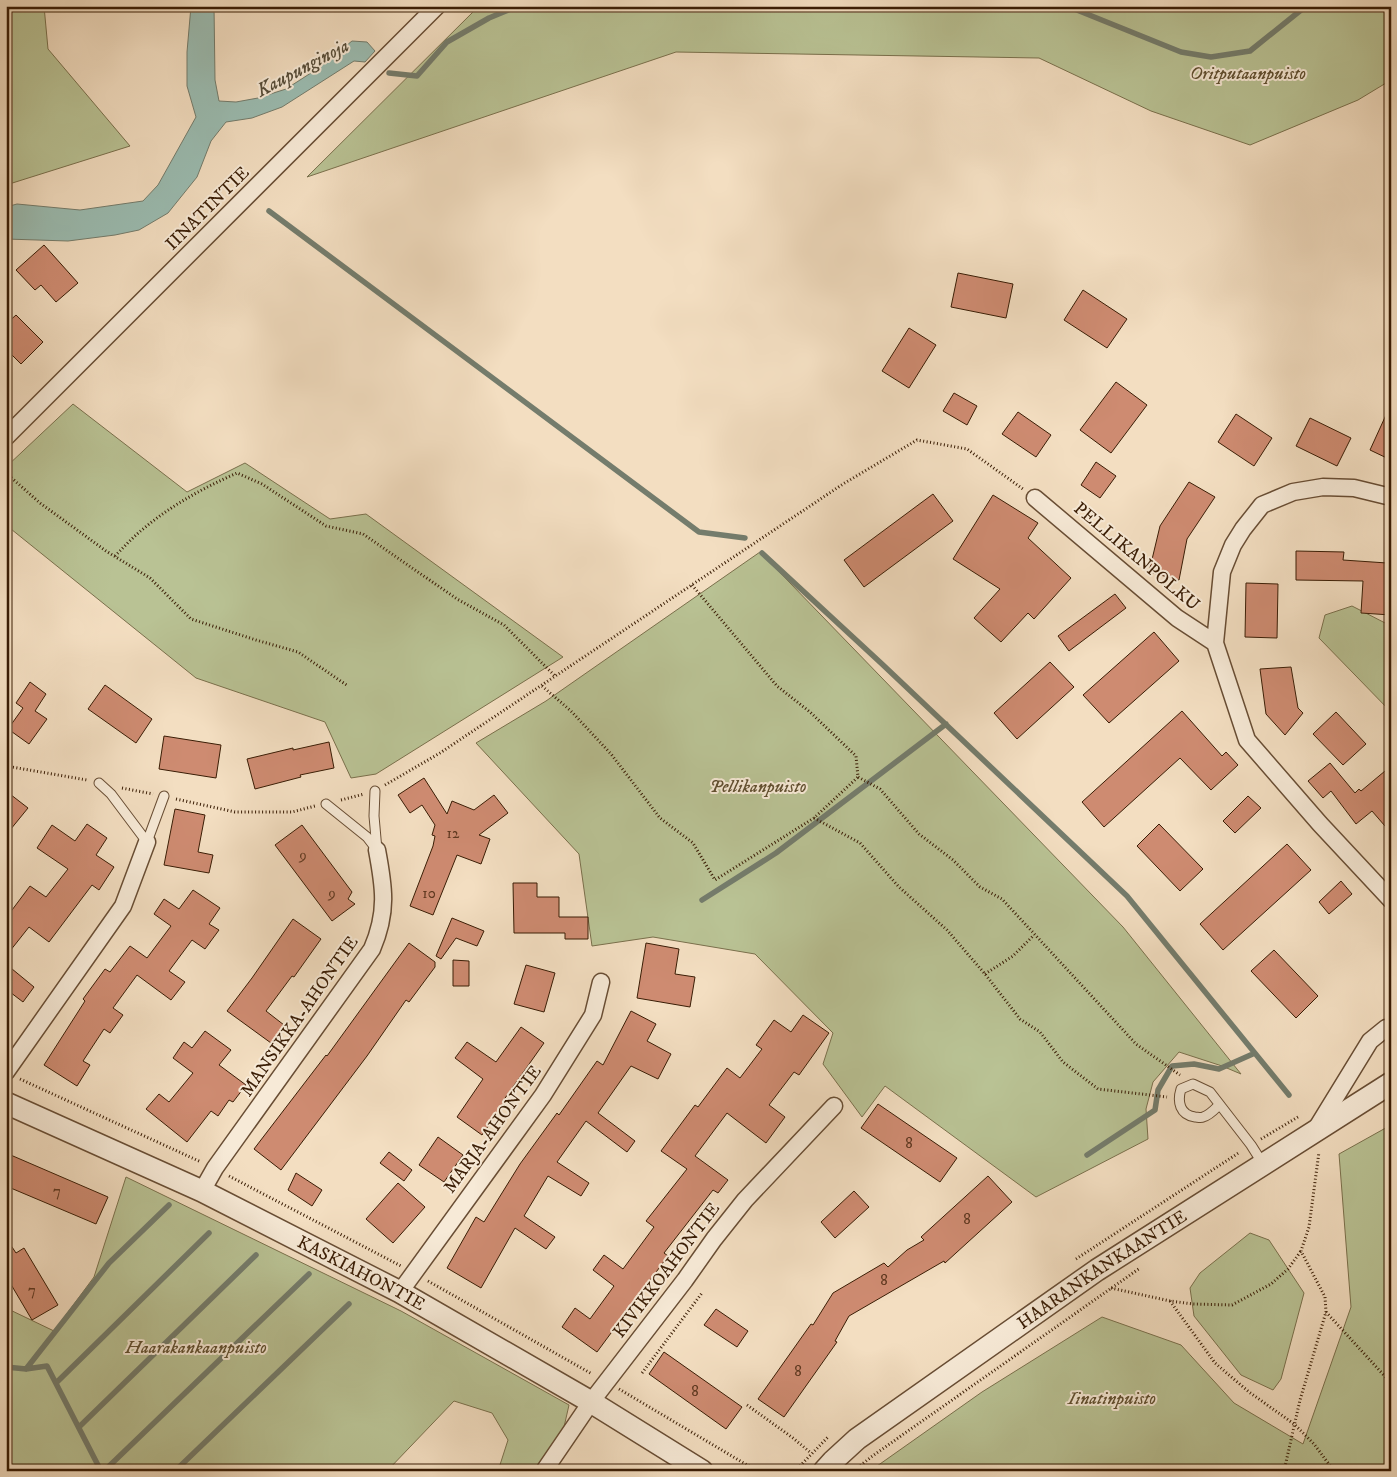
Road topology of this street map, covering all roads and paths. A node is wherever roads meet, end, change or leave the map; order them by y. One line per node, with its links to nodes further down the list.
1 (437, 6): 2 (street, IINATINTIE)
2 (6, 437)
3 (6, 473): 6 (path)
4 (1391, 496): 8 (street)
5 (1035, 498): 7 (path); 8 (street, PELLIKANPOLKU)
6 (115, 556): 9 (path); 10 (path)
7 (692, 585): 9 (path); 13 (path)
8 (1215, 643): 21 (street)
9 (556, 676): 11 (path)
10 (348, 686)
11 (542, 686): 15 (path); 18 (path)
12 (6, 766): 14 (path)
13 (858, 777): 18 (path); 22 (path)
14 (98, 783): 16 (path); 19 (lane)
15 (375, 791): 17 (path); 20 (lane)
16 (164, 796): 17 (path); 19 (lane)
17 (326, 804): 20 (lane)
18 (816, 818): 23 (path)
19 (147, 842): 27 (street)
20 (377, 850): 38 (street, MANSIKKA-AHONTIE)
21 (1391, 900)
22 (1034, 935): 23 (path); 26 (path)
23 (985, 974): 29 (path)
24 (601, 982): 44 (street, MARJA-AHONTIE)
25 (1391, 1028): 34 (street)
26 (1174, 1070)
27 (6, 1072)
28 (1391, 1083): 34 (street, HAARANKANKAANTIE)
29 (1160, 1096)
30 (6, 1103): 38 (street, KASKIAHONTIE)
31 (1219, 1105): 31 (lane); 35 (lane)
32 (834, 1106): 50 (street, KIVIKKOAHONTIE)
33 (1300, 1116): 35 (path)
34 (1318, 1139): 36 (path); 37 (street, HAARANKANKAANTIE); 39 (path)
35 (1251, 1145): 37 (lane); 40 (path)
36 (1312, 1154)
37 (1263, 1164): 42 (street, HAARANKANKAANTIE)
38 (202, 1191): 44 (street, KASKIAHONTIE)
39 (1301, 1251): 46 (path); 47 (path)
40 (1070, 1262)
41 (1142, 1267): 43 (path)
42 (1097, 1270): 43 (path); 58 (street, HAARANKANKAANTIE)
43 (1110, 1288): 46 (path); 59 (path)
44 (400, 1292): 50 (street, KASKIAHONTIE)
45 (702, 1293): 48 (path)
46 (1170, 1301): 52 (path)
47 (1326, 1312): 49 (path); 52 (path)
48 (642, 1373)
49 (1391, 1383)
50 (591, 1402): 55 (street, KIVIKKOAHONTIE); 56 (street, KASKIAHONTIE)
51 (746, 1405): 54 (path)
52 (1294, 1424): 60 (path); 61 (path)
53 (832, 1433): 54 (path)
54 (811, 1453): 57 (path)
55 (544, 1471)
56 (702, 1471)
57 (795, 1471)
58 (824, 1471)
59 (854, 1471)
60 (1284, 1471)
61 (1334, 1471)

